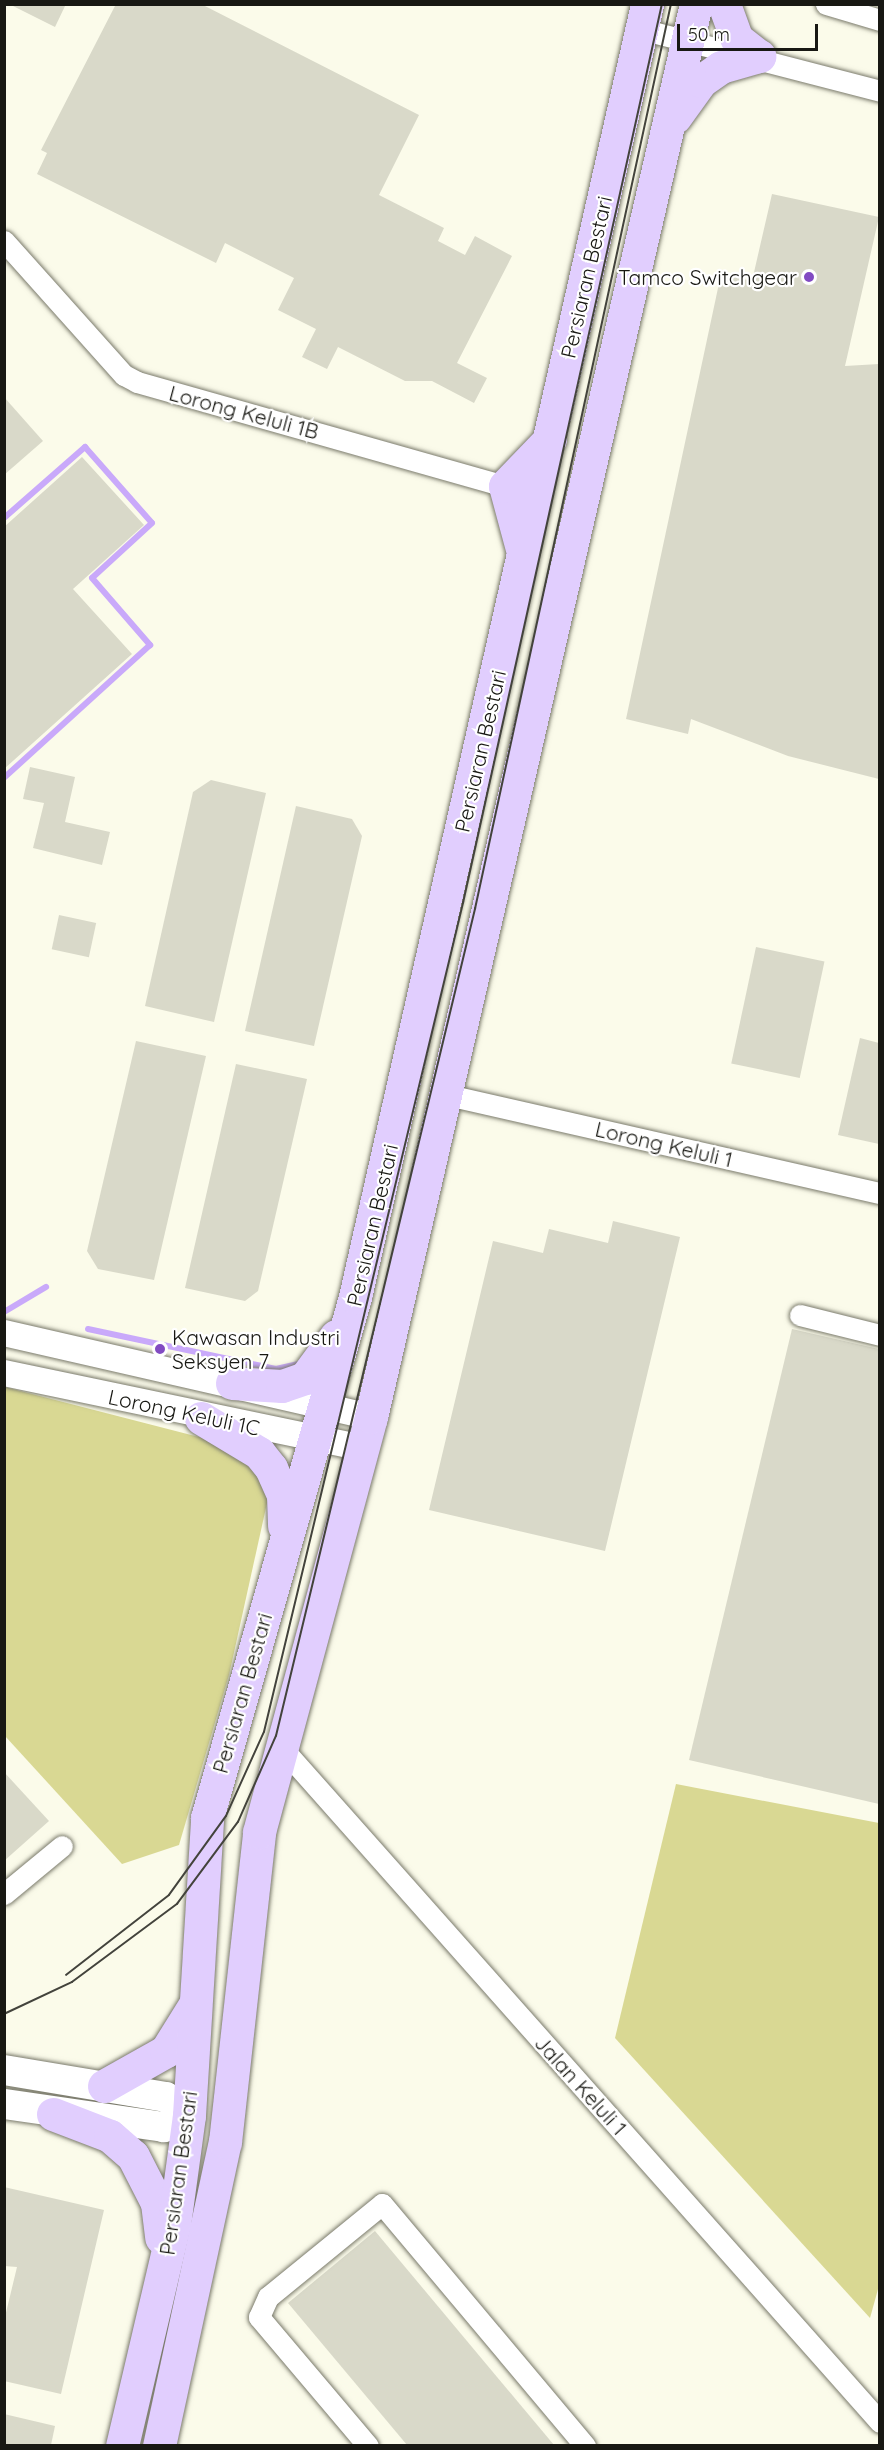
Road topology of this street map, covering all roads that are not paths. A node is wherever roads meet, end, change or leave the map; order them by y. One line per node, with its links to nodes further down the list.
1 (696, 4): 6 (main road, Persiaran Bestari)
2 (724, 4): 7 (main road)
3 (826, 4): 5 (street)
4 (644, 17): 6 (street); 11 (main road, Persiaran Bestari)
5 (879, 20)
6 (687, 38): 7 (street); 9 (main road, Persiaran Bestari)
7 (759, 56): 8 (street); 9 (main road)
8 (879, 91)
9 (667, 130): 15 (main road, Persiaran Bestari)
10 (4, 241): 12 (street, Lorong Keluli 1B)
11 (550, 440): 12 (main road); 13 (main road, Persiaran Bestari)
12 (505, 486): 13 (street, Lorong Keluli 1B); 14 (main road)
13 (538, 495): 14 (main road, Persiaran Bestari)
14 (523, 560): 17 (main road, Persiaran Bestari)
15 (448, 1095): 16 (street, Lorong Keluli 1); 25 (main road, Persiaran Bestari)
16 (879, 1193)
17 (355, 1297): 22 (main road); 23 (main road, Persiaran Bestari)
18 (800, 1316): 20 (street)
19 (4, 1333): 22 (street, Lorong Keluli 1C)
20 (879, 1335)
21 (4, 1373): 24 (street, Lorong Keluli 1C)
22 (232, 1383): 23 (street, Lorong Keluli 1C)
23 (325, 1407): 25 (street, Lorong Keluli 1C); 26 (main road, Persiaran Bestari)
24 (201, 1418): 26 (street, Lorong Keluli 1C); 27 (main road)
25 (367, 1432): 26 (street, Lorong Keluli 1C); 28 (main road, Persiaran Bestari)
26 (316, 1439): 27 (main road, Persiaran Bestari)
27 (277, 1572): 32 (main road, Persiaran Bestari)
28 (282, 1748): 31 (main road, Persiaran Bestari); 40 (street, Jalan Keluli 1)
29 (62, 1846): 30 (street)
30 (4, 1894)
31 (244, 1958): 37 (main road); 39 (main road, Persiaran Bestari)
32 (198, 2000): 34 (main road); 37 (main road, Persiaran Bestari)
33 (4, 2070): 34 (main road)
34 (105, 2086): 37 (main road)
35 (4, 2104): 36 (main road)
36 (53, 2114): 37 (main road); 38 (main road)
37 (189, 2115): 38 (main road, Persiaran Bestari); 39 (main road)
38 (160, 2285): 41 (main road, Persiaran Bestari)
39 (181, 2352): 42 (main road, Persiaran Bestari)
40 (879, 2421)
41 (122, 2445)
42 (159, 2445)
43 (368, 2445): 44 (street)
44 (585, 2445)

